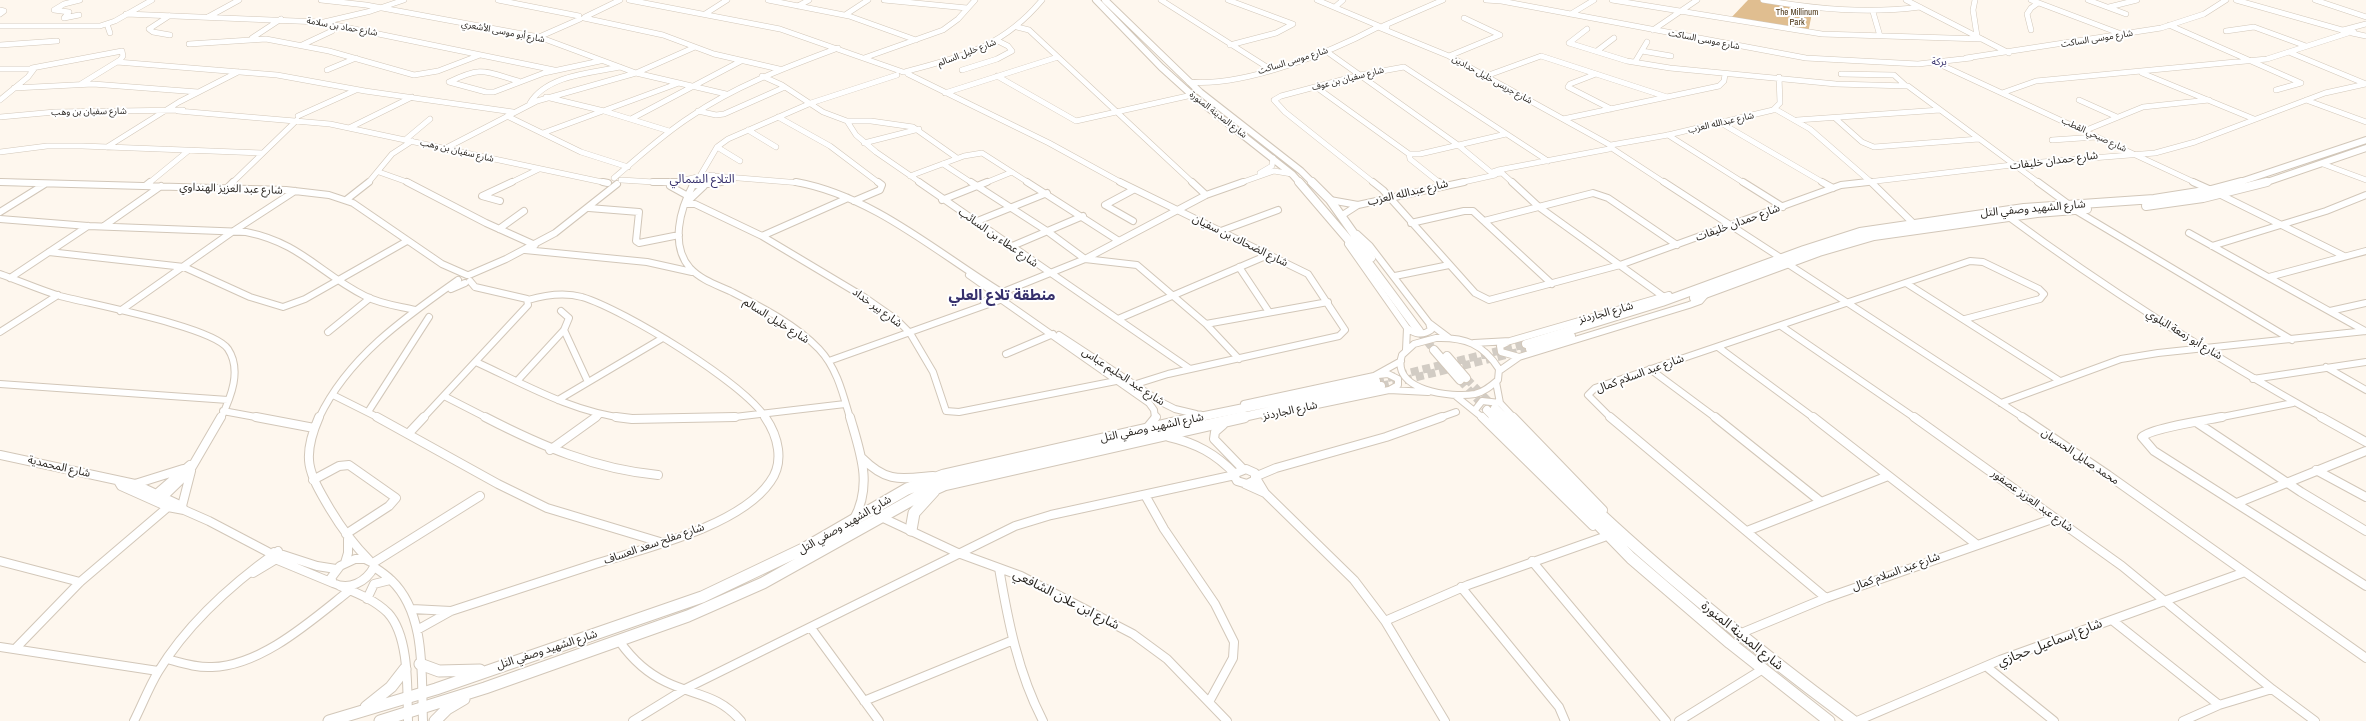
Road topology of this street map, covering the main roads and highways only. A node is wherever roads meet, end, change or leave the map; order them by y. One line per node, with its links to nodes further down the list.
1 (1096, 0): 2 (main road, شارع المدينة المنورة)
2 (1105, 0)
3 (2366, 140): 5 (main road, شارع الشهيد وصفي التل)
4 (2366, 148): 7 (main road, شارع الشهيد وصفي التل)
5 (2141, 200): 6 (main road, شارع الشهيد وصفي التل); 7 (main road)
6 (2123, 201): 8 (main road); 9 (main road, شارع الشهيد وصفي التل)
7 (2149, 205): 8 (main road, شارع الشهيد وصفي التل)
8 (2131, 207): 9 (main road, شارع الشهيد وصفي التل)
9 (1704, 291): 10 (main road)
10 (1528, 346)
11 (1437, 350): 12 (main road)
12 (1463, 379)
13 (937, 488): 14 (main road); 16 (main road, شارع الشهيد وصفي التل); 18 (main road, شارع الشهيد وصفي التل)
14 (911, 530)
15 (420, 664): 16 (main road)
16 (490, 669): 19 (main road, شارع الشهيد وصفي التل)
17 (405, 670): 19 (main road)
18 (485, 688): 20 (main road, شارع الشهيد وصفي التل); 23 (main road)
19 (355, 714): 21 (main road, شارع الشهيد وصفي التل)
20 (408, 717): 22 (main road, شارع الشهيد وصفي التل)
21 (329, 721)
22 (380, 721)
23 (435, 721)
24 (1829, 721): 25 (main road, شارع المدينة المنورة)
25 (1853, 721)

